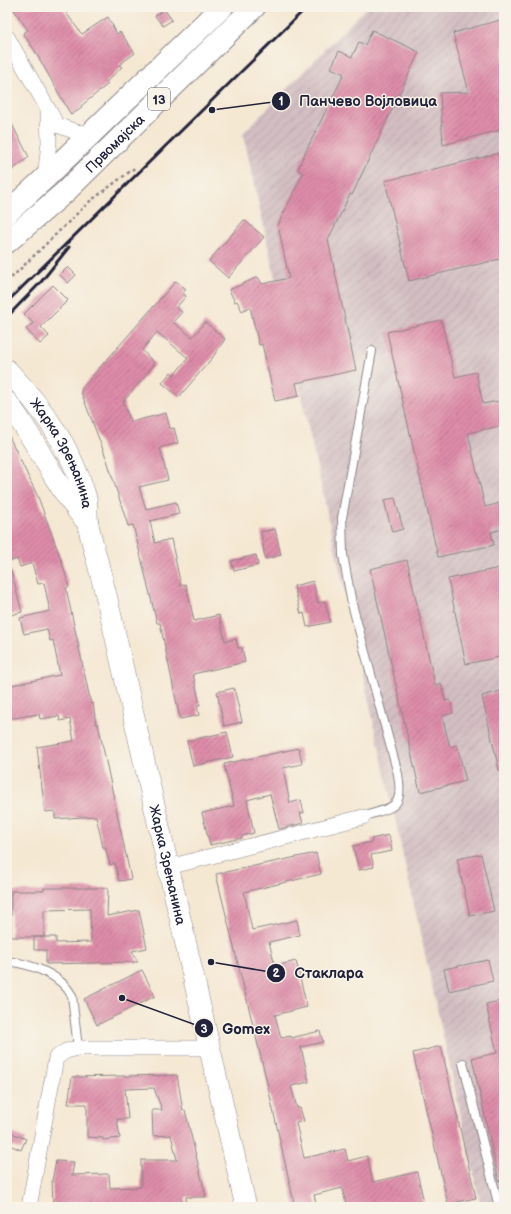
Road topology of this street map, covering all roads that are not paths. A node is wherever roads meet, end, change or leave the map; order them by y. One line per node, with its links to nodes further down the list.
1 (222, 7): 5 (main road, Првомајска / 13)
2 (254, 7): 8 (main road, Првомајска / 13)
3 (7, 37): 4 (street)
4 (48, 110): 5 (street); 6 (street)
5 (95, 131): 6 (main road, Првомајска / 13)
6 (44, 179): 7 (main road, Првомајска / 13)
7 (7, 213)
8 (7, 242)
9 (372, 351): 13 (lane)
10 (7, 370): 12 (street, Жарка Зрењанина)
11 (7, 402): 12 (street, Жарка Зрењанина)
12 (88, 523): 14 (street, Жарка Зрењанина)
13 (363, 817): 14 (street)
14 (168, 867): 17 (street, Жарка Зрењанина)
15 (7, 962): 16 (lane)
16 (78, 1048): 17 (street); 19 (street)
17 (209, 1048): 20 (street, Жарка Зрењанина)
18 (463, 1063): 21 (lane)
19 (29, 1207)
20 (246, 1207)
21 (499, 1207)

